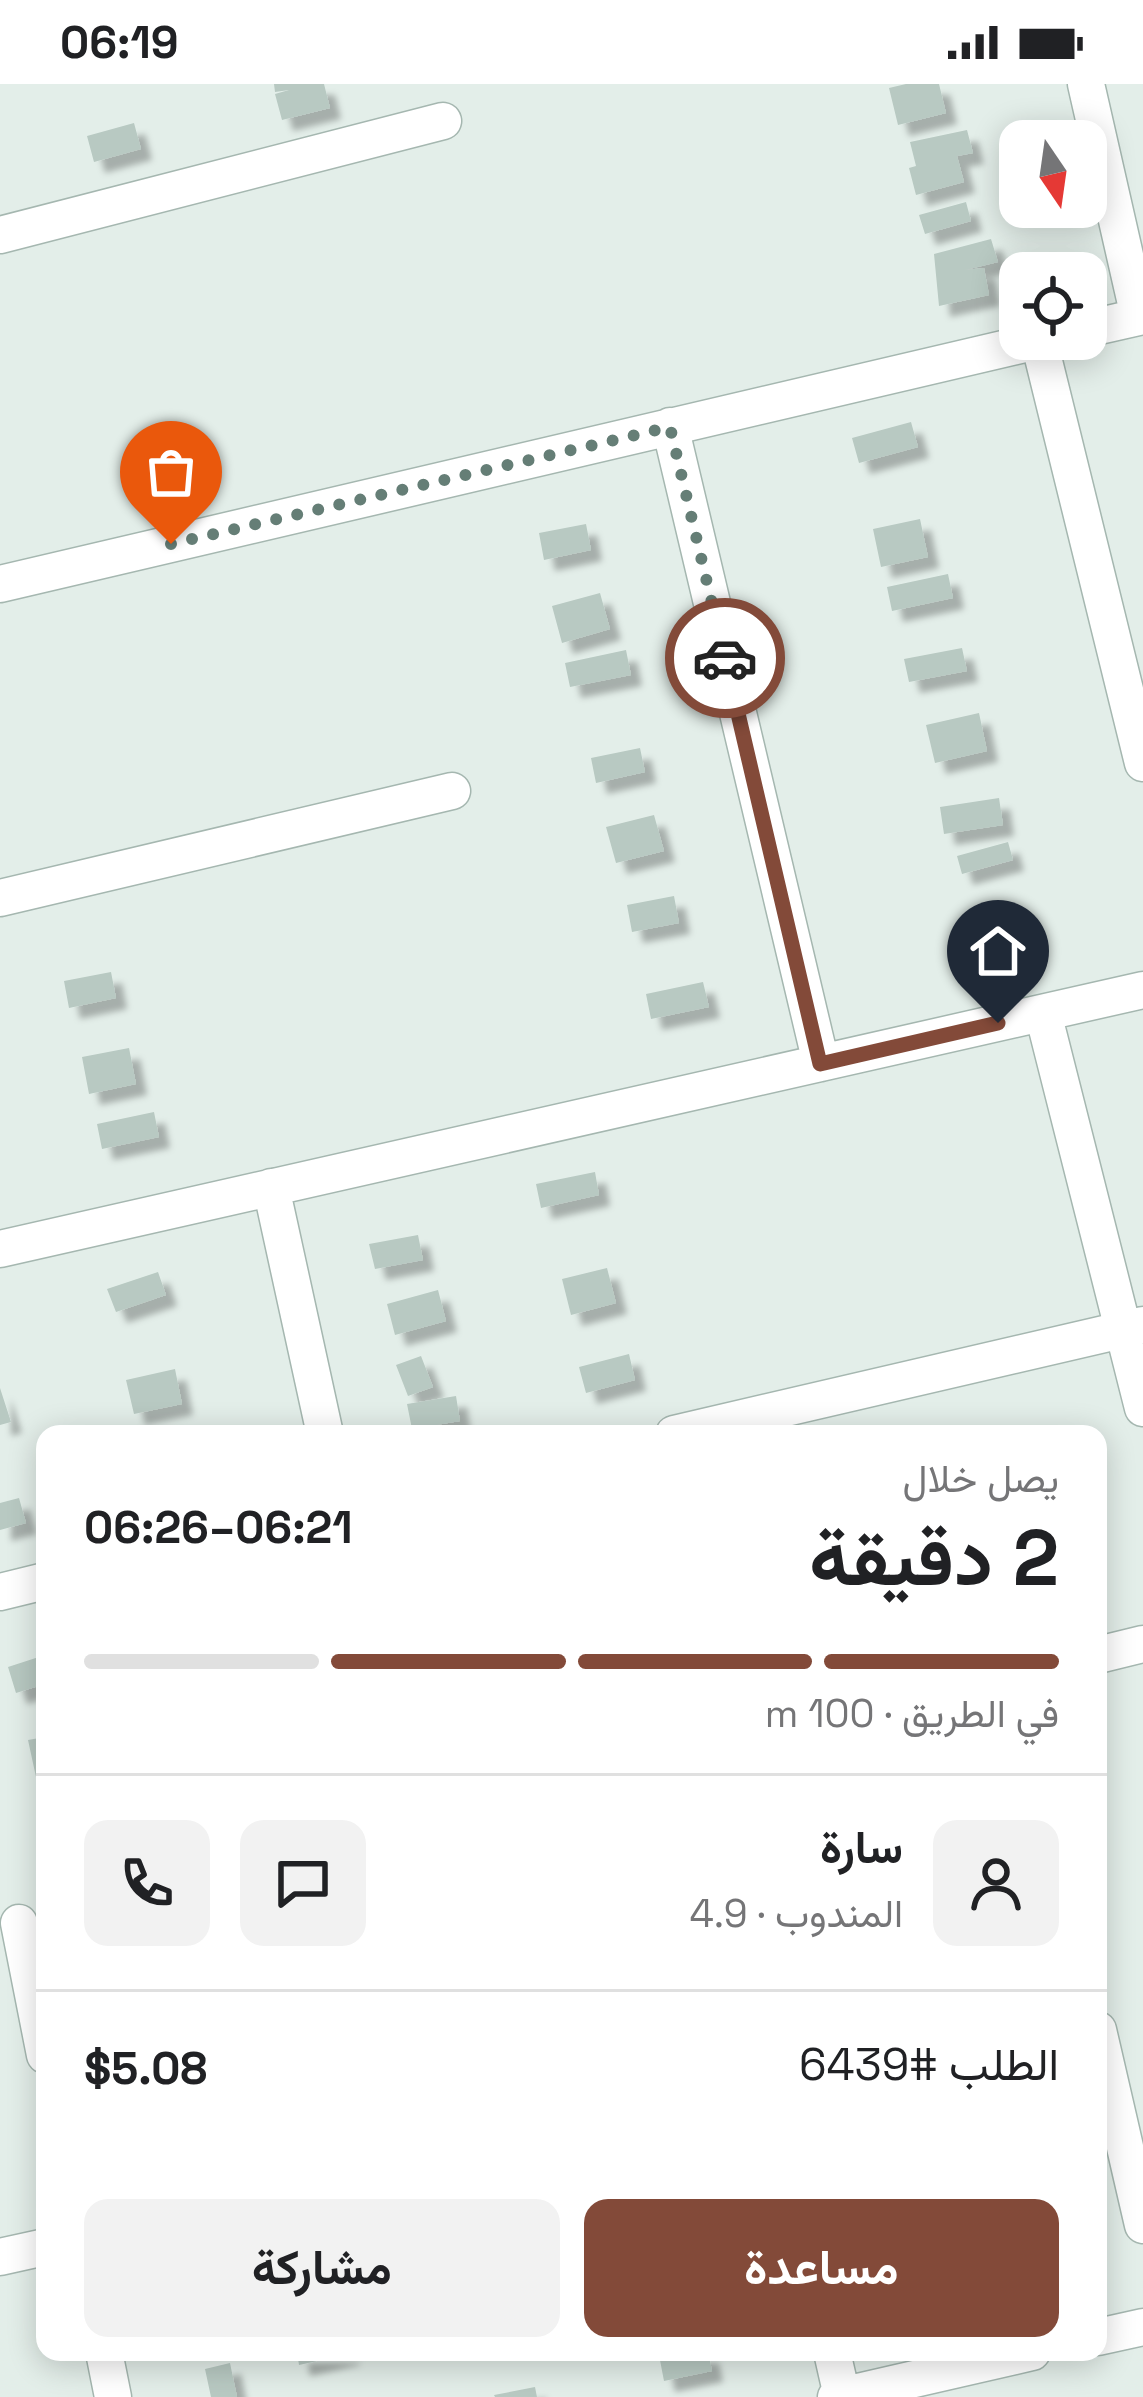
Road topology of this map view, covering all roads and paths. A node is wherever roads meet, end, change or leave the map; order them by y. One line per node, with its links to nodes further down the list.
1 (1086, 84): 4 (street)
2 (443, 122): 3 (street)
3 (0, 235)
4 (1141, 316): 5 (street)
5 (1107, 324)
6 (999, 350): 8 (street)
7 (1048, 360): 10 (street)
8 (670, 427): 9 (street); 16 (street)
9 (0, 584)
10 (1130, 648): 11 (street)
11 (1143, 763)
12 (452, 791): 13 (street)
13 (0, 898)
14 (1143, 990): 15 (street)
15 (1043, 1013): 16 (street); 19 (street)
16 (820, 1064): 17 (street)
17 (271, 1187): 18 (street); 21 (street)
18 (0, 1249)
19 (1133, 1328): 20 (street); 22 (street)
20 (1143, 1408)
21 (323, 1425)
22 (713, 1425)
23 (36, 1583): 24 (street)
24 (0, 1592)
25 (1143, 1644): 26 (street)
26 (1107, 1653)
27 (21, 1922): 28 (street)
28 (36, 2005)
29 (1107, 2069): 30 (street)
30 (1143, 2225)
31 (36, 2249): 32 (street)
32 (0, 2257)
33 (1143, 2327): 34 (street)
34 (1107, 2335)
35 (106, 2361): 39 (street)
36 (833, 2361): 38 (street)
37 (993, 2361): 38 (street)
38 (839, 2396)
39 (113, 2397)

